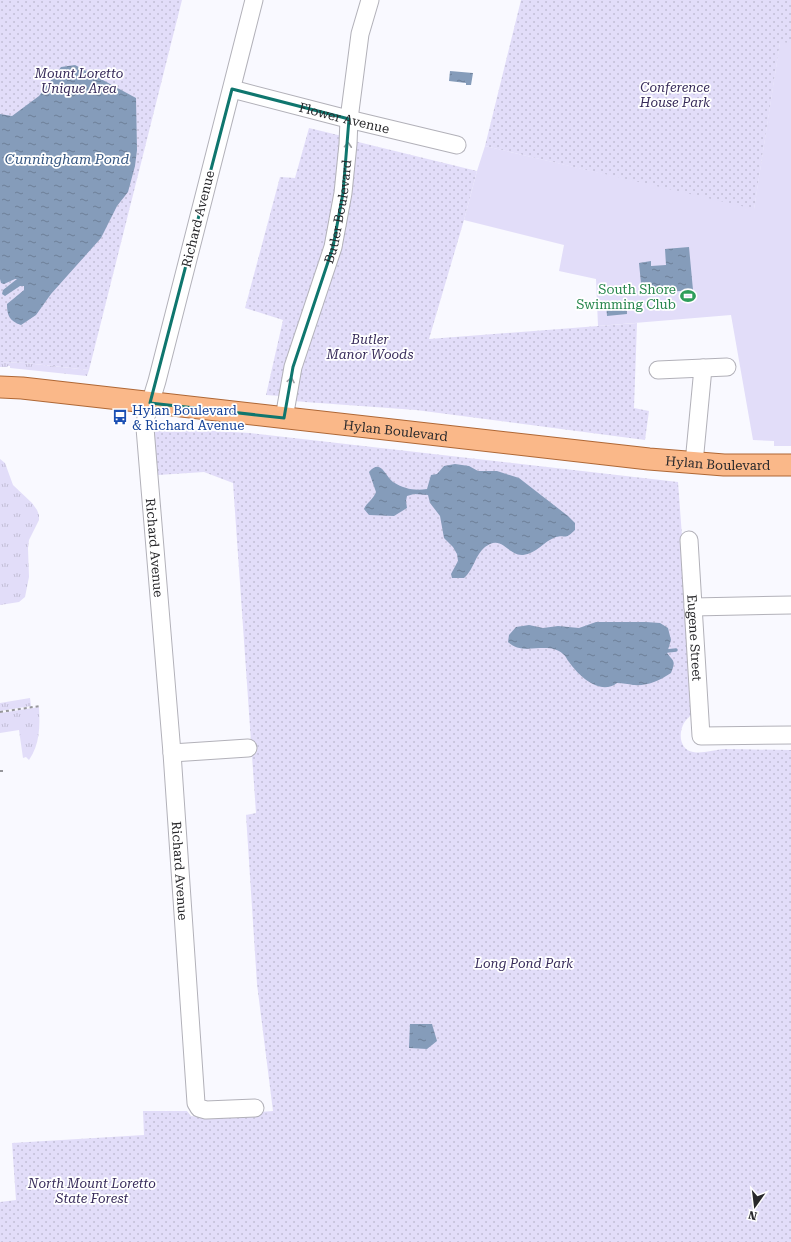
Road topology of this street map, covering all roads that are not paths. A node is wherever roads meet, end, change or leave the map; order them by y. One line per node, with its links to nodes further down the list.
1 (254, 0): 3 (street, Richard Avenue)
2 (370, 0): 4 (street, Butler Boulevard)
3 (232, 89): 4 (street, Flower Avenue); 10 (street, Richard Avenue)
4 (349, 119): 5 (street, Flower Avenue); 11 (street, Butler Boulevard, one-way to 4)
5 (457, 145)
6 (727, 367): 7 (street)
7 (703, 368): 8 (street); 12 (street)
8 (658, 370)
9 (0, 387): 10 (main road, Hylan Boulevard)
10 (150, 403): 11 (main road, Hylan Boulevard); 19 (street, Richard Avenue)
11 (284, 418): 12 (main road, Hylan Boulevard)
12 (694, 463): 13 (main road, Hylan Boulevard)
13 (791, 465)
14 (689, 540): 16 (street, Eugene Street)
15 (791, 605): 16 (street)
16 (693, 607): 17 (street, Eugene Street)
17 (791, 735)
18 (248, 748): 19 (street)
19 (172, 753): 20 (street, Richard Avenue)
20 (255, 1108)

